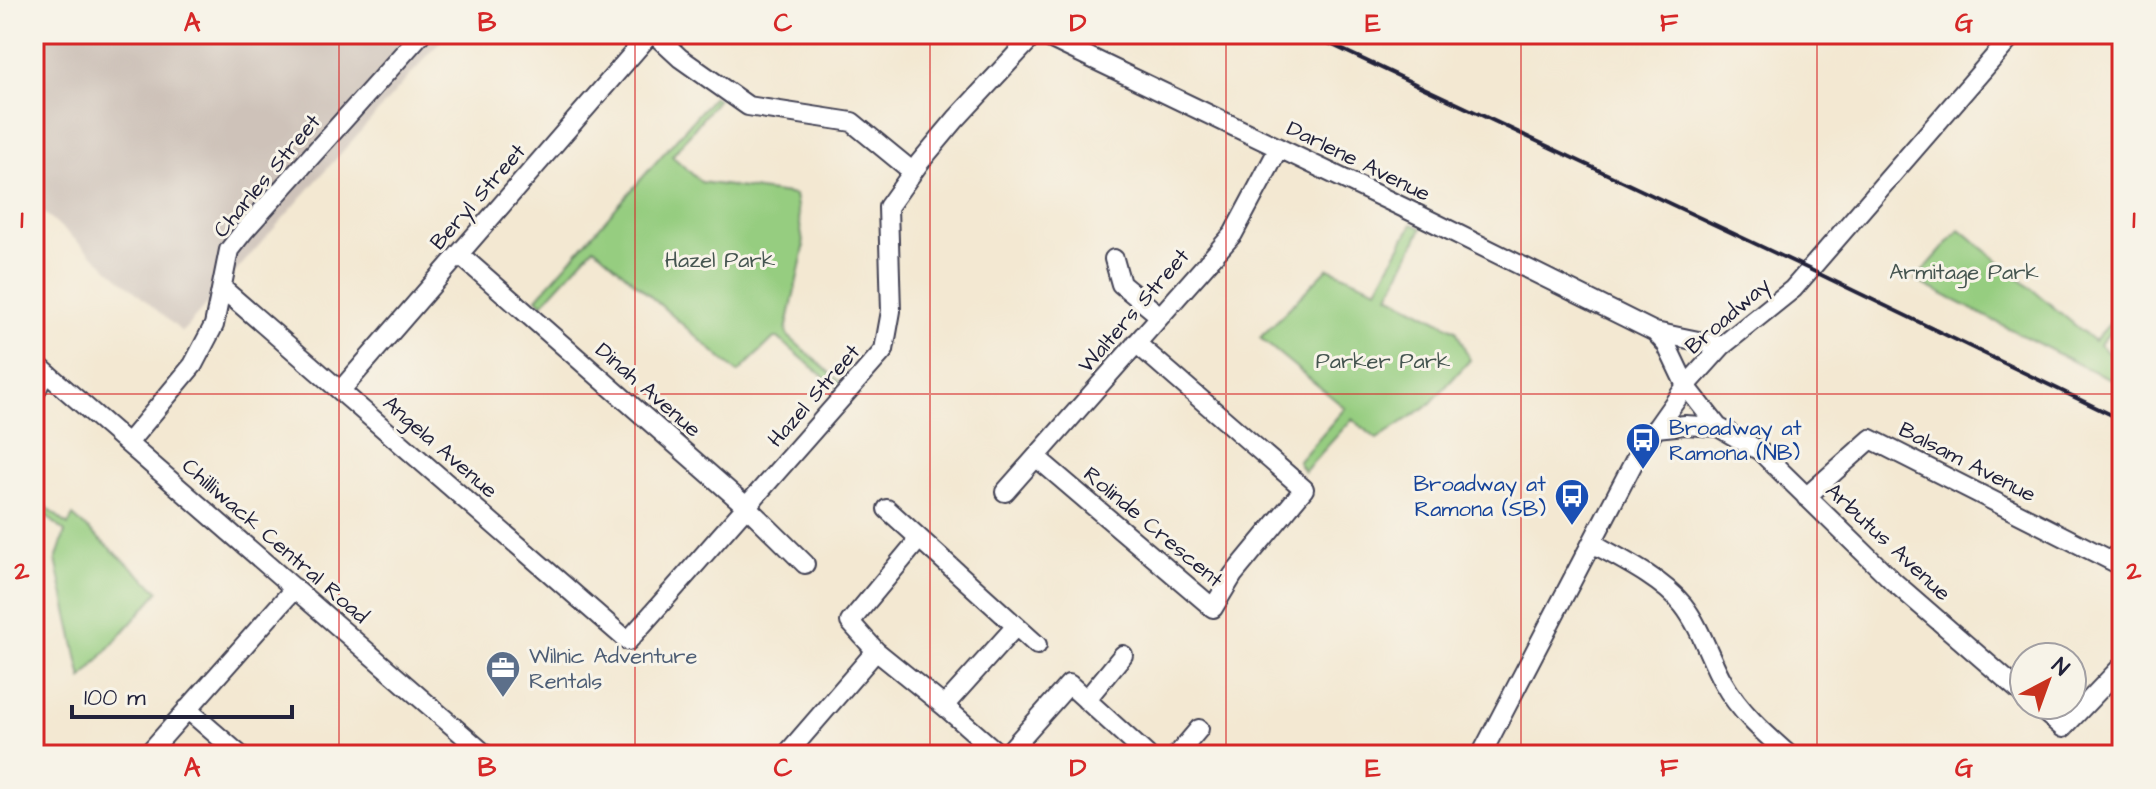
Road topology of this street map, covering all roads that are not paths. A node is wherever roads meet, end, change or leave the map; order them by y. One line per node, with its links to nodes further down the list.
1 (421, 34): 10 (street, Charles Street)
2 (652, 34): 7 (street); 8 (street, Beryl Street)
3 (1035, 34): 7 (street, Hazel Street)
4 (1041, 34): 6 (street, Darlene Avenue)
5 (2014, 34): 14 (street, Broadway)
6 (1279, 148): 11 (street, Walters Street); 12 (street, Darlene Avenue)
7 (913, 172): 25 (street, Hazel Street)
8 (459, 254): 17 (street, Beryl Street); 25 (street, Dinah Avenue)
9 (1114, 259): 11 (street)
10 (222, 288): 17 (street, Angela Avenue); 21 (street, Charles Street)
11 (1160, 316): 13 (street, Walters Street)
12 (1655, 332): 14 (street, Darlene Avenue); 16 (street)
13 (1136, 343): 22 (street, Walters Street); 22 (street, Rolinde Crescent)
14 (1722, 346): 16 (street, Broadway)
15 (40, 367): 18 (street); 21 (street, Chilliwack Central Road)
16 (1686, 386): 19 (street, Arbutus Avenue); 20 (street, Broadway)
17 (341, 390): 33 (street, Angela Avenue)
18 (34, 395)
19 (1718, 427): 20 (street, Arbutus Avenue); 24 (street, Arbutus Avenue)
20 (1656, 428): 28 (street, Broadway)
21 (128, 443): 31 (street, Chilliwack Central Road)
22 (1036, 457): 23 (street, Walters Street)
23 (1005, 492)
24 (1806, 497): 30 (street, Balsam Avenue); 38 (street, Arbutus Avenue)
25 (747, 507): 29 (street, Dinah Avenue); 33 (street, Hazel Street)
26 (887, 509): 27 (street)
27 (919, 539): 32 (street); 35 (street)
28 (1592, 543): 53 (street, Broadway); 54 (street)
29 (805, 564)
30 (2122, 566)
31 (295, 588): 42 (street); 48 (street, Chilliwack Central Road)
32 (1016, 626): 34 (street); 41 (street)
33 (628, 641)
34 (1037, 645)
35 (876, 651): 41 (street); 49 (street)
36 (1123, 655): 39 (street)
37 (2122, 666): 40 (street)
38 (2008, 681)
39 (1086, 700): 50 (street); 51 (street)
40 (2088, 702)
41 (944, 706): 50 (street)
42 (187, 709): 46 (street); 47 (street)
43 (2055, 721): 44 (street)
44 (2070, 721)
45 (1199, 729): 52 (street)
46 (147, 755)
47 (240, 755)
48 (486, 755)
49 (786, 755)
50 (1003, 755)
51 (1147, 755)
52 (1177, 755)
53 (1481, 755)
54 (1789, 755)

